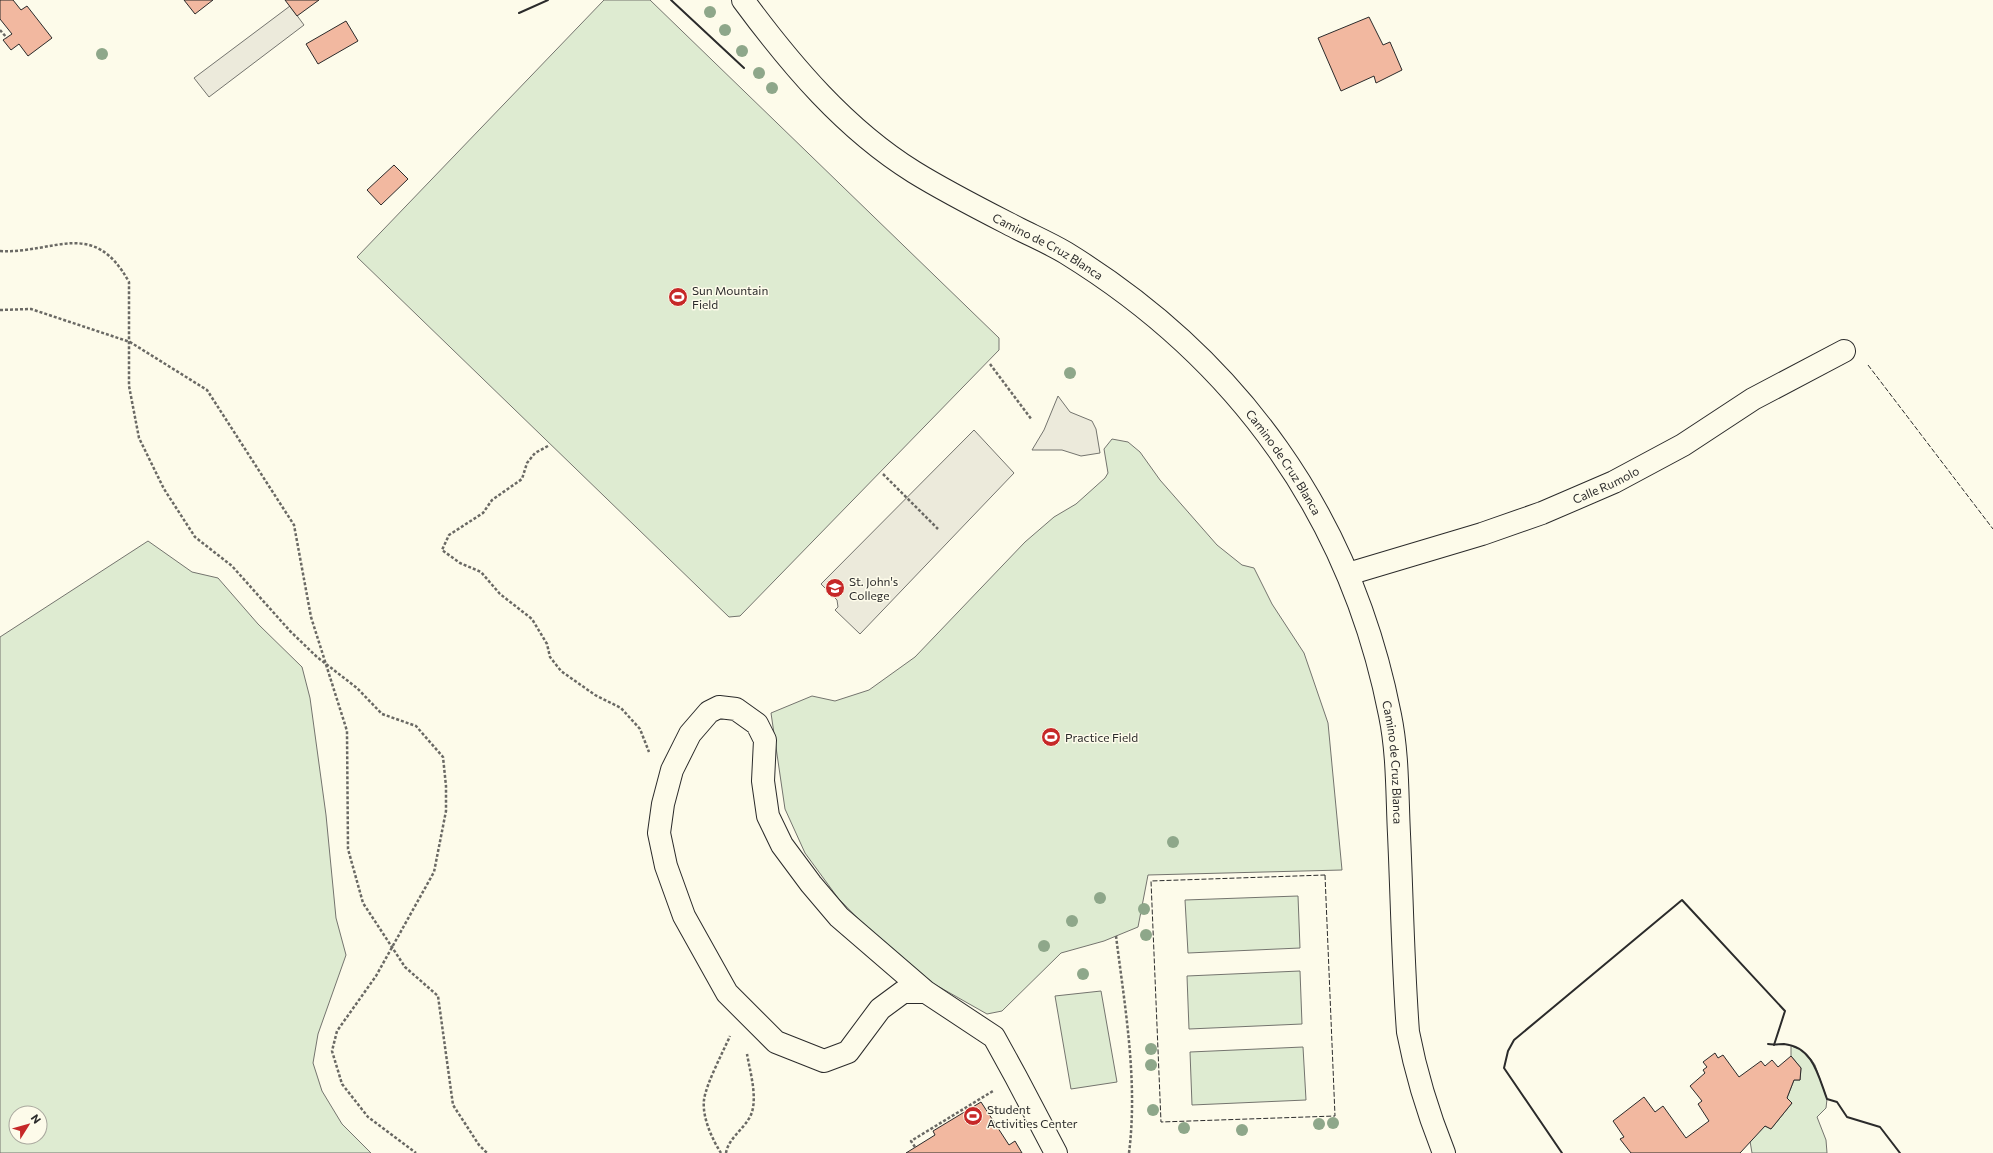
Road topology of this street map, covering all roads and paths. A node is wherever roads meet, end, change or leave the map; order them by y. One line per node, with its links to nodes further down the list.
1 (743, 0): 13 (street, Camino de Cruz Blanca)
2 (0, 30): 3 (path)
3 (7, 38)
4 (0, 251): 6 (path)
5 (0, 310): 6 (path)
6 (130, 342): 14 (path); 14 (path)
7 (1844, 351): 13 (street, Calle Rumolo)
8 (990, 364): 9 (path)
9 (1032, 420)
10 (548, 446): 15 (path)
11 (883, 474): 12 (path)
12 (938, 529)
13 (1348, 574): 29 (street, Camino de Cruz Blanca)
14 (326, 664): 17 (path); 17 (path)
15 (651, 756)
16 (1116, 936): 28 (path)
17 (391, 947): 23 (path); 24 (path)
18 (926, 992): 18 (street); 27 (street)
19 (732, 1032): 25 (path)
20 (746, 1050): 26 (path)
21 (992, 1092): 22 (path)
22 (915, 1147)
23 (416, 1153)
24 (487, 1153)
25 (721, 1153)
26 (726, 1153)
27 (1056, 1153)
28 (1129, 1153)
29 (1444, 1153)

